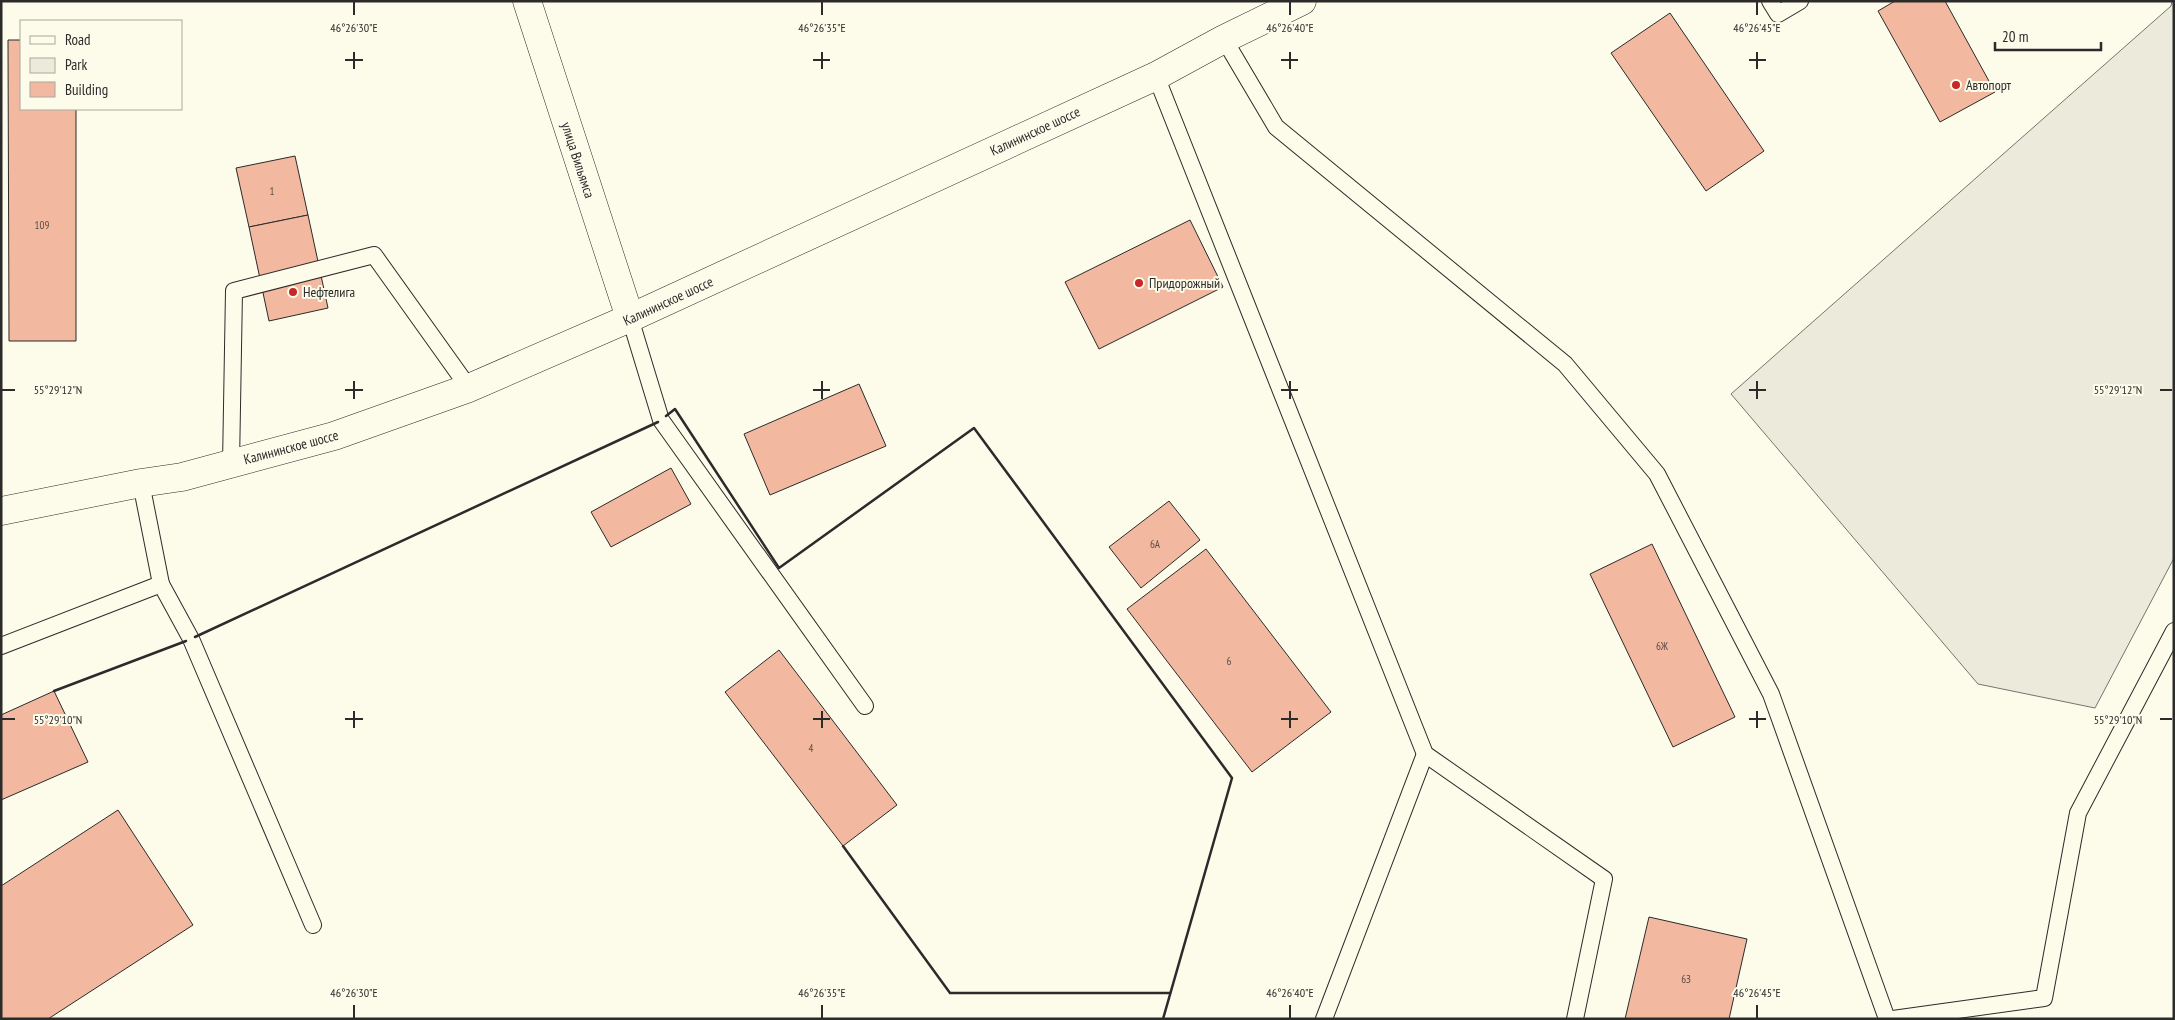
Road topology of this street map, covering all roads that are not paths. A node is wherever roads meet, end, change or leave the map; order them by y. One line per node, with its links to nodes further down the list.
1 (527, 1): 7 (main road, улица Вильямса)
2 (1302, 1): 5 (main road, Калининское шоссе)
3 (1770, 1): 4 (lane)
4 (1800, 1)
5 (1224, 39): 6 (main road, Калининское шоссе); 20 (lane)
6 (1156, 76): 7 (main road, Калининское шоссе); 16 (lane)
7 (630, 318): 8 (main road, Калининское шоссе); 15 (lane)
8 (469, 388): 9 (main road, Калининское шоссе); 9 (lane)
9 (231, 464): 10 (main road, Калининское шоссе)
10 (142, 483): 11 (main road, Калининское шоссе); 12 (lane)
11 (1, 511)
12 (161, 584): 14 (lane); 17 (lane)
13 (2174, 631): 21 (lane)
14 (1, 646)
15 (865, 706)
16 (1425, 754): 18 (lane); 19 (lane)
17 (313, 925)
18 (1324, 1019)
19 (1575, 1019)
20 (1887, 1019)
21 (1893, 1019)

